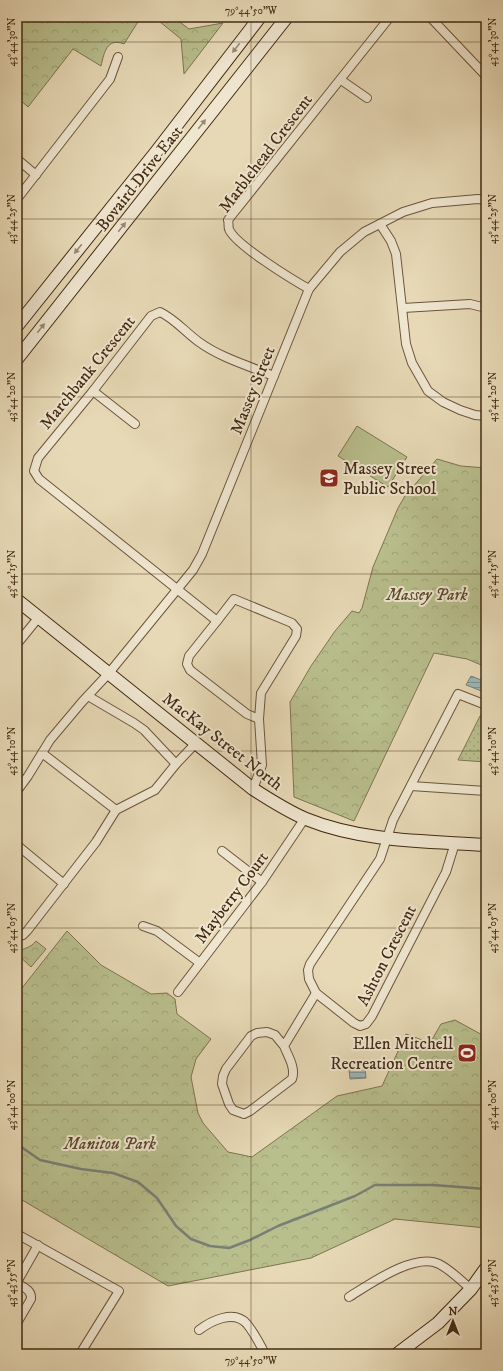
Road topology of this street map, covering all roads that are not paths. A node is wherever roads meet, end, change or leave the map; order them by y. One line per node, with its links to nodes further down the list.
1 (260, 17): 17 (main road, Bovaird Drive East, one-way to 17)
2 (287, 17): 18 (main road, Bovaird Drive East, one-way to 2)
3 (390, 17): 7 (street, Marblehead Crescent)
4 (430, 17): 6 (street)
5 (118, 57): 10 (street)
6 (486, 76)
7 (341, 80): 8 (street); 14 (street, Marblehead Crescent)
8 (367, 98)
9 (17, 159): 10 (street)
10 (36, 175): 11 (street)
11 (17, 199)
12 (486, 200): 13 (street, Massey Street)
13 (380, 224): 14 (street, Massey Street); 15 (street)
14 (309, 289): 19 (street, Massey Street)
15 (403, 308): 16 (street); 21 (street)
16 (486, 308)
17 (17, 326)
18 (17, 359)
19 (274, 376): 20 (street, Marchbank Crescent); 23 (street, Massey Street)
20 (93, 391): 22 (street); 23 (street, Marchbank Crescent)
21 (486, 416)
22 (135, 424)
23 (178, 590): 26 (street); 28 (street, Massey Street)
24 (17, 600): 25 (main road, MacKay Street North)
25 (39, 617): 27 (street); 28 (main road, MacKay Street North)
26 (217, 621): 31 (street); 31 (street)
27 (17, 644)
28 (109, 673): 29 (street, Massey Street); 32 (main road, MacKay Street North)
29 (88, 696): 33 (street, Massey Street); 34 (street)
30 (486, 705): 35 (street, Ashton Crescent)
31 (259, 719): 36 (street)
32 (196, 743): 34 (street); 36 (main road, MacKay Street North)
33 (42, 752): 38 (street, Massey Street); 39 (street)
34 (176, 764): 39 (street)
35 (411, 786): 37 (street); 41 (street, Ashton Crescent)
36 (253, 789): 40 (main road, MacKay Street North)
37 (486, 791)
38 (17, 792)
39 (116, 810): 47 (street)
40 (306, 818): 41 (main road, MacKay Street North); 46 (street, Mayberry Court)
41 (387, 838): 42 (main road, MacKay Street North); 52 (street, Ashton Crescent)
42 (455, 843): 44 (main road, MacKay Street North); 52 (street, Ashton Crescent)
43 (17, 845): 47 (street)
44 (486, 845)
45 (222, 851): 46 (street)
46 (262, 882): 50 (street, Mayberry Court)
47 (64, 884): 49 (street)
48 (143, 926): 50 (street)
49 (17, 937)
50 (200, 963): 51 (street, Mayberry Court)
51 (178, 992)
52 (316, 993): 53 (street)
53 (284, 1046): 53 (street)
54 (17, 1234): 55 (street)
55 (38, 1246): 57 (street); 62 (street)
56 (486, 1268): 58 (main road)
57 (17, 1282): 60 (street)
58 (471, 1289): 59 (street); 64 (main road)
59 (349, 1297)
60 (17, 1323)
61 (199, 1330): 63 (street)
62 (80, 1354)
63 (266, 1354)
64 (397, 1354)

